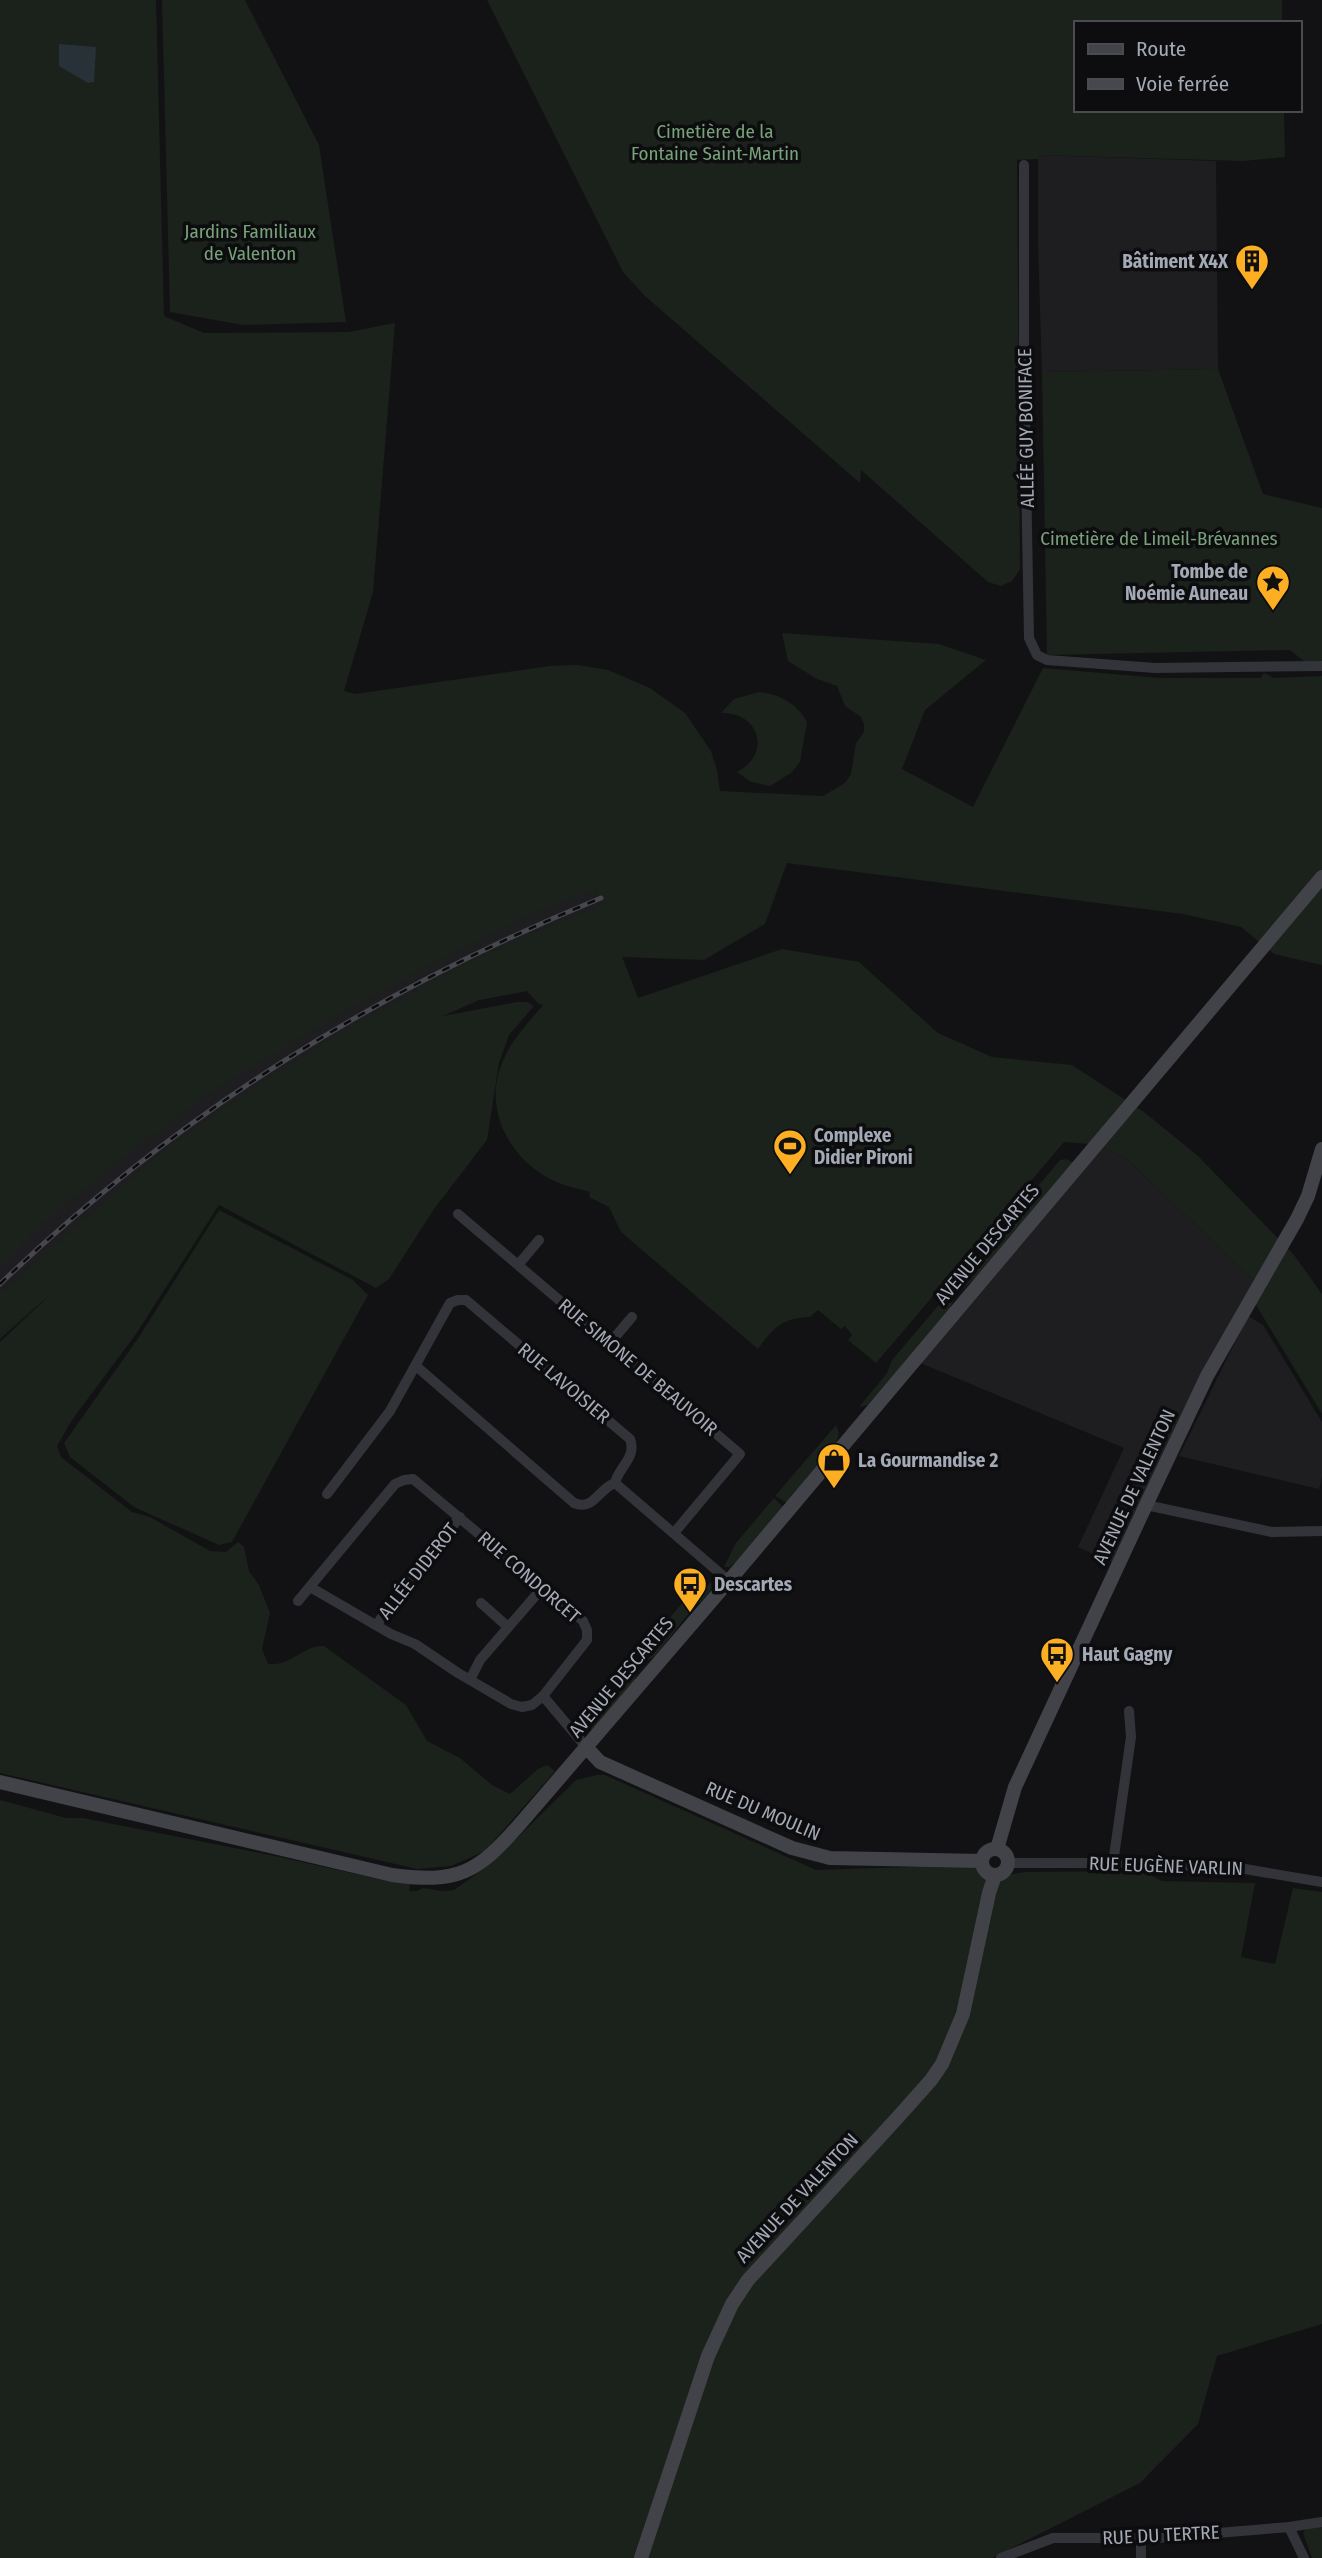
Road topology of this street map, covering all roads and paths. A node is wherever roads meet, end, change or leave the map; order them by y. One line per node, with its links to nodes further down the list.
1 (1024, 165): 2 (street, ALLÉE GUY BONIFACE)
2 (1322, 666)
3 (1322, 877): 17 (main road, AVENUE DESCARTES)
4 (1322, 1149): 13 (main road, AVENUE DE VALENTON)
5 (458, 1214): 7 (street, RUE SIMONE DE BEAUVOIR)
6 (539, 1240): 7 (street)
7 (518, 1265): 9 (street, RUE SIMONE DE BEAUVOIR)
8 (632, 1317): 9 (street)
9 (610, 1343): 16 (street, RUE SIMONE DE BEAUVOIR)
10 (415, 1366): 11 (street, RUE LAVOISIER); 11 (street, RUE LAVOISIER); 12 (street)
11 (615, 1483): 16 (street)
12 (327, 1494)
13 (1146, 1505): 15 (street); 29 (main road, AVENUE DE VALENTON)
14 (460, 1517): 18 (street, RUE CONDORCET); 19 (street, RUE CONDORCET); 22 (street, ALLÉE DIDEROT)
15 (1322, 1531)
16 (674, 1533): 17 (street)
17 (729, 1581): 27 (main road, AVENUE DESCARTES)
18 (310, 1587): 20 (street, RUE CONDORCET); 22 (street)
19 (543, 1587): 23 (street); 25 (street, RUE CONDORCET)
20 (298, 1601)
21 (481, 1603): 23 (street)
22 (377, 1625): 24 (street)
23 (508, 1627): 24 (street)
24 (470, 1680): 25 (street)
25 (542, 1696): 27 (street)
26 (1129, 1711): 32 (street)
27 (586, 1747): 28 (main road, AVENUE DESCARTES); 30 (main road, RUE DU MOULIN)
28 (0, 1783)
29 (997, 1849): 30 (main road); 31 (main road)
30 (982, 1861): 33 (main road)
31 (1008, 1863): 32 (street, RUE EUGÈNE VARLIN); 33 (main road)
32 (1113, 1863): 34 (street, RUE EUGÈNE VARLIN)
33 (995, 1875): 38 (main road, AVENUE DE VALENTON)
34 (1322, 1882)
35 (1322, 2522): 36 (street, RUE DU TERTRE)
36 (1289, 2527): 37 (street, RUE DU TERTRE); 41 (street)
37 (1141, 2538): 39 (street, RUE DU TERTRE); 40 (street)
38 (641, 2558)
39 (1001, 2558)
40 (1142, 2558)
41 (1304, 2558)

